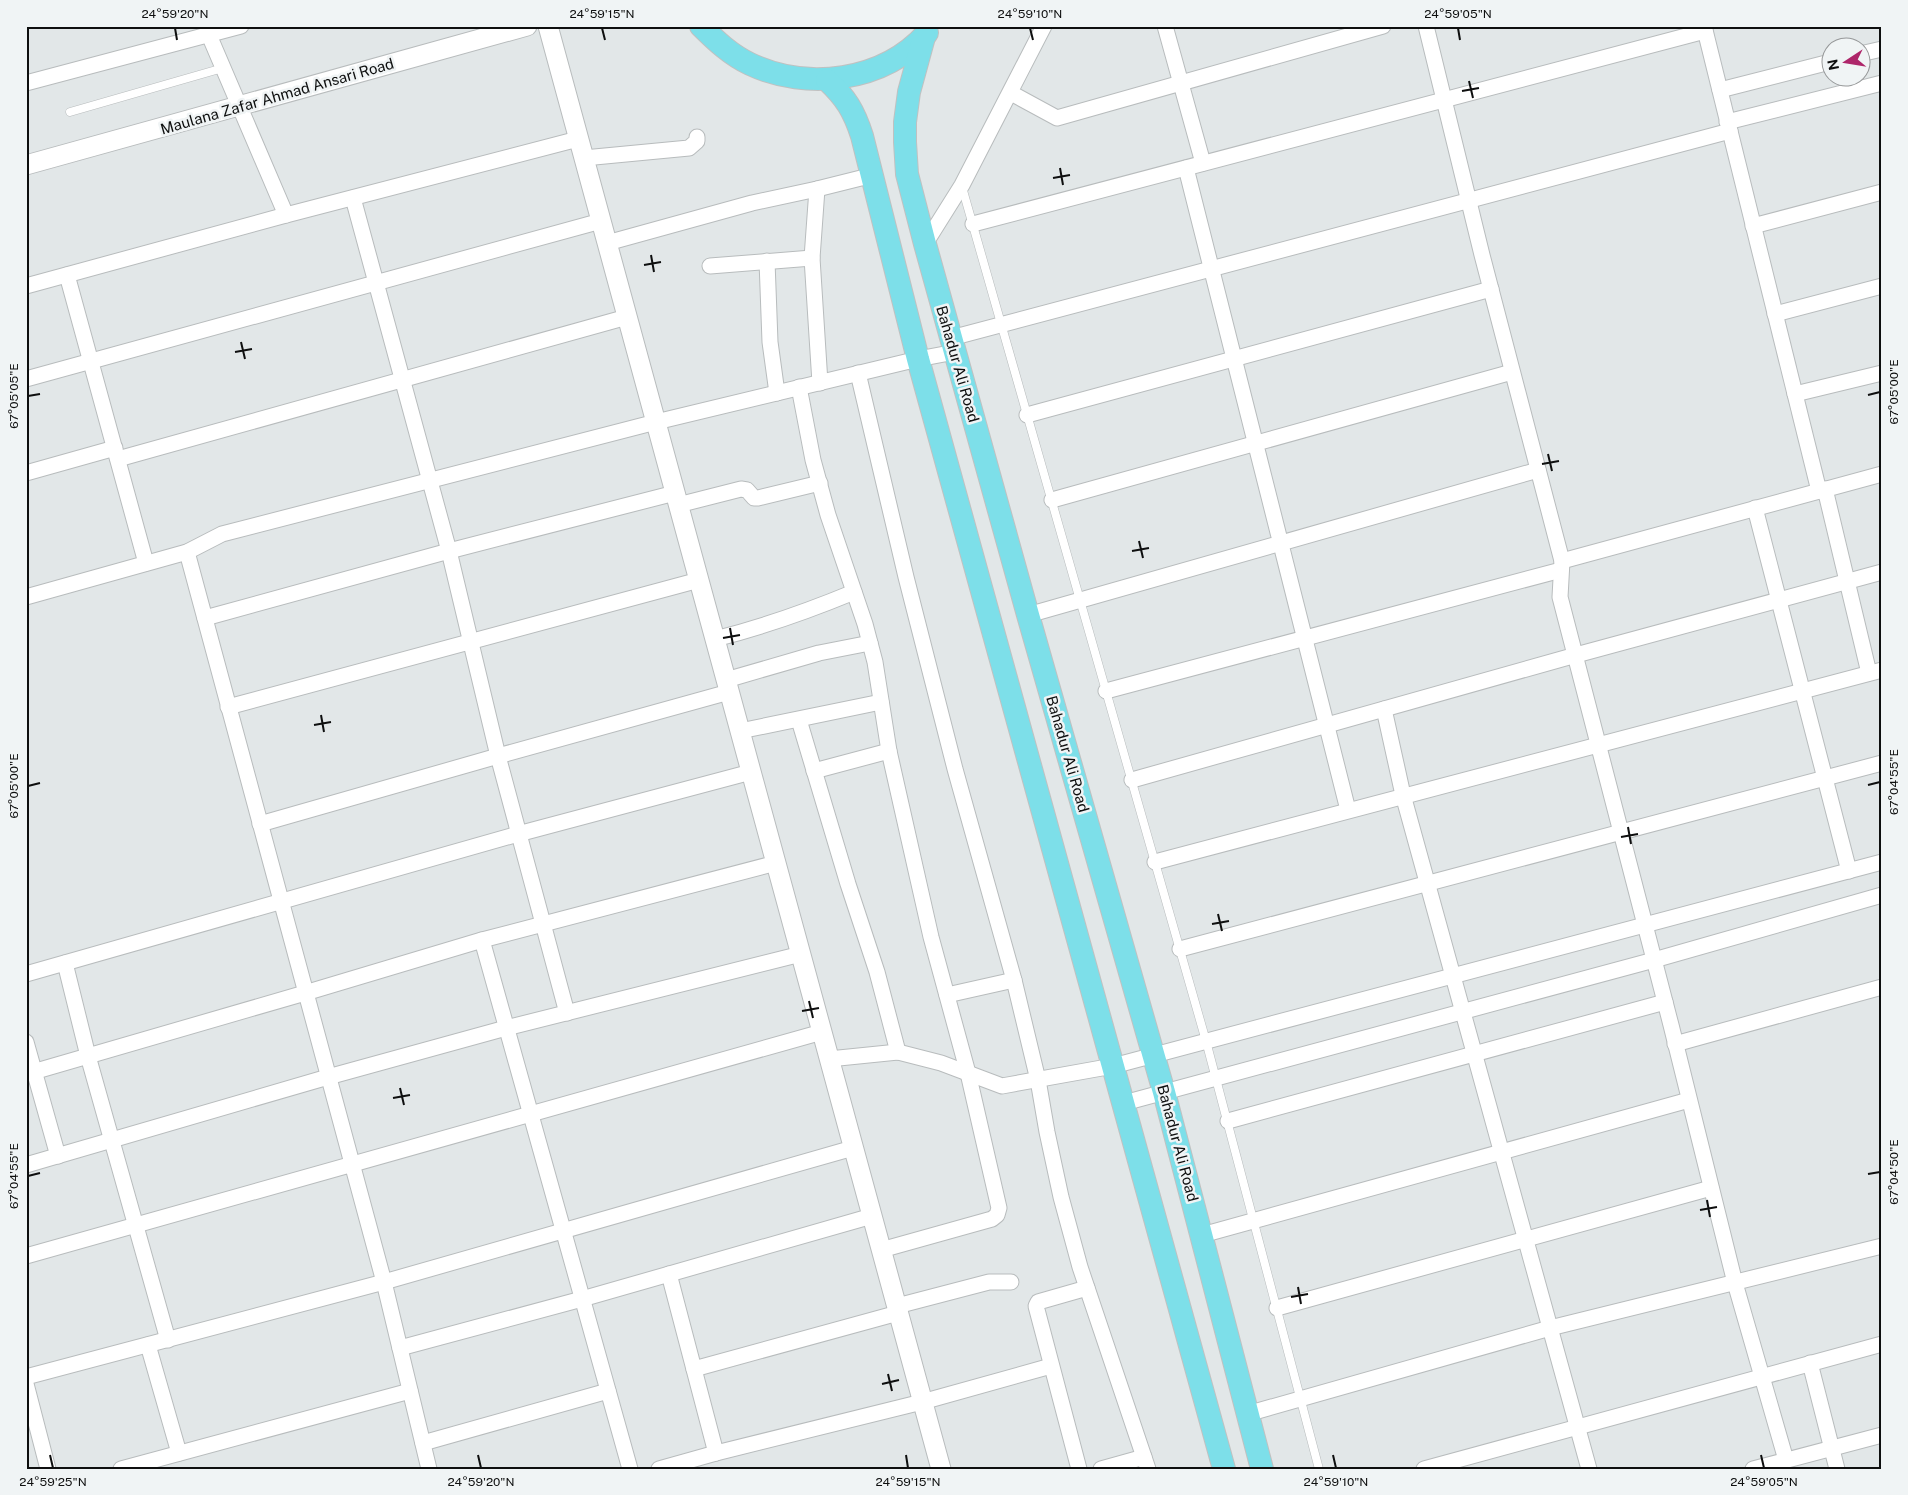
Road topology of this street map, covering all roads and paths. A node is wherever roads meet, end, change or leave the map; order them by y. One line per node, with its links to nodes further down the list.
1 (241, 26): 11 (street)
2 (527, 26): 21 (street, Maulana Zafar Ahmad Ansari Road)
3 (548, 26): 25 (street)
4 (702, 26): 14 (main road)
5 (1044, 26): 19 (street)
6 (1165, 26): 16 (street)
7 (1383, 26): 16 (street)
8 (1426, 26): 20 (street)
9 (1704, 29): 18 (street); 20 (street)
10 (928, 32): 14 (main road); 41 (main road, Bahadur Ali Road)
11 (209, 35): 13 (street); 15 (street)
12 (1820, 65): 18 (street)
13 (223, 68): 21 (street); 22 (lane)
14 (827, 80): 30 (main road)
15 (26, 83)
16 (1182, 83): 19 (street); 27 (street)
17 (1882, 83): 23 (street)
18 (1720, 90): 23 (street)
19 (1010, 92): 31 (street)
20 (1443, 99): 27 (street); 35 (street)
21 (239, 106): 28 (street, Maulana Zafar Ahmad Ansari Road); 36 (street)
22 (70, 112)
23 (1729, 127): 35 (street); 39 (street)
24 (697, 137): 26 (street)
25 (578, 139): 26 (street); 34 (street)
26 (584, 158): 37 (street)
27 (1203, 163): 29 (street)
28 (26, 165)
29 (1186, 168): 38 (street); 45 (street)
30 (873, 175): 32 (street); 55 (main road)
31 (962, 184): 38 (lane); 41 (street)
32 (817, 189): 40 (street); 42 (street)
33 (1882, 192): 39 (street)
34 (353, 198): 36 (street); 47 (street)
35 (1468, 200): 45 (street); 50 (street)
36 (286, 214): 46 (street)
37 (601, 221): 40 (street); 47 (street)
38 (973, 224): 53 (lane)
39 (1753, 226): 51 (street)
40 (607, 242): 52 (street)
41 (925, 244): 54 (main road, Bahadur Ali Road)
42 (812, 258): 43 (street); 63 (street)
43 (767, 261): 44 (street); 65 (street)
44 (710, 266)
45 (1211, 268): 53 (street); 56 (street)
46 (67, 275): 48 (street); 57 (street)
47 (376, 284): 57 (street); 62 (street)
48 (26, 286)
49 (1882, 286): 51 (street)
50 (1490, 289): 56 (street); 58 (street)
51 (1776, 314): 66 (street)
52 (627, 317): 62 (street); 68 (street)
53 (1002, 324): 54 (street); 67 (lane)
54 (953, 345): 55 (street); 92 (main road, Bahadur Ali Road)
55 (918, 359): 59 (street); 155 (main road)
56 (1234, 359): 67 (street); 69 (street)
57 (91, 362): 61 (street); 70 (street)
58 (1512, 372): 69 (street); 71 (street)
59 (858, 373): 63 (street); 138 (street)
60 (1882, 373): 66 (street)
61 (26, 379)
62 (402, 380): 70 (street); 74 (street)
63 (820, 383): 64 (street)
64 (800, 388): 65 (street); 75 (street)
65 (777, 393): 68 (street)
66 (1795, 394): 76 (street)
67 (1027, 415): 78 (lane)
68 (656, 422): 74 (street); 77 (street)
69 (1255, 443): 78 (street); 80 (street)
70 (116, 453): 72 (street); 83 (street)
71 (1538, 470): 80 (street); 84 (street)
72 (26, 473)
73 (1882, 474): 76 (street)
74 (429, 480): 81 (street); 82 (street)
75 (820, 482): 77 (street); 88 (street)
76 (1822, 490): 79 (street); 87 (street)
77 (677, 499): 82 (street); 86 (street)
78 (1052, 500): 91 (lane)
79 (1755, 508): 84 (street); 90 (street)
80 (1280, 544): 91 (street); 94 (street)
81 (187, 552): 83 (street); 93 (street)
82 (449, 552): 93 (street); 96 (street)
83 (146, 563): 89 (street)
84 (1562, 565): 94 (street); 98 (street)
85 (1882, 572): 87 (street)
86 (699, 580): 95 (street); 96 (street)
87 (1847, 581): 90 (street); 99 (street)
88 (854, 592): 95 (street); 97 (street)
89 (26, 597)
90 (1778, 600): 98 (street); 102 (street)
91 (1081, 601): 92 (street); 101 (lane)
92 (1028, 615): 152 (main road, Bahadur Ali Road)
93 (205, 618): 104 (street)
94 (1304, 638): 101 (street); 107 (street)
95 (715, 639): 100 (street)
96 (472, 642): 104 (street); 111 (street)
97 (870, 643): 100 (street); 103 (street)
98 (1576, 655): 105 (street); 109 (street)
99 (1876, 671): 102 (street)
100 (728, 686): 108 (street); 111 (street)
101 (1106, 691): 116 (lane)
102 (1802, 691): 109 (street); 115 (street)
103 (881, 702): 106 (street); 110 (street)
104 (228, 707): 119 (street)
105 (1384, 709): 107 (street); 117 (street)
106 (799, 720): 108 (street); 114 (street)
107 (1326, 725): 116 (street); 118 (street)
108 (740, 731): 113 (street)
109 (1598, 744): 117 (street); 120 (street)
110 (890, 751): 114 (street); 141 (street)
111 (498, 756): 119 (street); 121 (street)
112 (1882, 763): 115 (street)
113 (751, 772): 121 (street); 124 (street)
114 (814, 772): 150 (street)
115 (1825, 778): 120 (street); 125 (street)
116 (1132, 780): 122 (lane)
117 (1404, 795): 118 (street); 126 (street)
118 (1348, 810): 122 (street)
119 (260, 824): 128 (street)
120 (1621, 832): 126 (street); 130 (street)
121 (518, 834): 128 (street); 129 (street)
122 (1155, 862): 132 (lane)
123 (1882, 862): 125 (street)
124 (776, 863): 129 (street); 133 (street)
125 (1849, 871): 130 (street)
126 (1428, 883): 132 (street); 137 (street)
127 (1882, 895): 134 (street)
128 (280, 900): 135 (street); 140 (street)
129 (543, 924): 131 (street); 144 (street)
130 (1645, 925): 134 (street); 137 (street)
131 (482, 940): 140 (street); 145 (street)
132 (1180, 949): 147 (lane)
133 (801, 954): 144 (street); 146 (street)
134 (1654, 960): 142 (street); 143 (street)
135 (64, 963): 136 (street); 153 (street)
136 (26, 974)
137 (1453, 976): 143 (street); 147 (street)
138 (1014, 980): 141 (street); 160 (street)
139 (1882, 987): 149 (street)
140 (305, 993): 153 (street); 158 (street)
141 (947, 995): 157 (street)
142 (1665, 1002): 149 (street); 151 (street)
143 (1462, 1012): 151 (street); 159 (street)
144 (567, 1013): 145 (street)
145 (506, 1028): 158 (street); 164 (street)
146 (822, 1032): 154 (street); 164 (street)
147 (1206, 1040): 152 (street); 159 (lane)
148 (26, 1042): 156 (street)
149 (1675, 1044): 162 (street)
150 (898, 1052): 154 (street); 157 (street)
151 (1475, 1054): 165 (street); 168 (street)
152 (1154, 1055): 155 (street); 161 (main road, Bahadur Ali Road)
153 (88, 1056): 156 (street); 166 (street)
154 (829, 1060): 167 (street)
155 (1113, 1066): 160 (street); 163 (main road)
156 (30, 1072): 169 (street)
157 (968, 1073): 160 (street); 180 (street)
158 (328, 1077): 166 (street); 170 (street)
159 (1216, 1078): 161 (street); 165 (lane)
160 (1038, 1080): 186 (street)
161 (1164, 1092): 163 (street); 177 (main road, Bahadur Ali Road)
162 (1689, 1100): 168 (street); 172 (street)
163 (1124, 1103): 222 (main road)
164 (530, 1114): 170 (street); 176 (street)
165 (1228, 1121): 174 (lane)
166 (112, 1140): 169 (street); 175 (street)
167 (853, 1148): 173 (street); 176 (street)
168 (1502, 1151): 174 (street); 178 (street)
169 (58, 1156): 171 (street)
170 (352, 1164): 175 (street); 183 (street)
171 (26, 1165)
172 (1711, 1188): 178 (street); 185 (street)
173 (872, 1216): 180 (street); 182 (street)
174 (1254, 1220): 177 (street); 188 (lane)
175 (136, 1225): 181 (street); 191 (street)
176 (562, 1231): 183 (street); 187 (street)
177 (1202, 1235): 205 (main road, Bahadur Ali Road)
178 (1526, 1240): 188 (street); 190 (street)
179 (1882, 1246): 185 (street)
180 (881, 1250): 189 (street)
181 (26, 1256)
182 (669, 1274): 187 (street); 197 (street)
183 (384, 1282): 191 (street); 194 (street)
184 (1010, 1282): 189 (street)
185 (1735, 1283): 190 (street); 198 (street)
186 (1087, 1288): 196 (street); 213 (street)
187 (582, 1299): 194 (street); 202 (street)
188 (1277, 1308): 203 (lane)
189 (897, 1310): 197 (street); 204 (street)
190 (1550, 1328): 203 (street); 206 (street)
191 (168, 1340): 193 (street)
192 (1882, 1344): 195 (street)
193 (148, 1345): 199 (street); 210 (street)
194 (400, 1348): 201 (street)
195 (1810, 1363): 198 (street); 209 (street)
196 (1051, 1366): 204 (street); 220 (street)
197 (694, 1369): 211 (street)
198 (1762, 1376): 206 (street); 212 (street)
199 (26, 1377)
200 (26, 1384): 214 (street)
201 (410, 1391): 208 (street); 210 (street)
202 (608, 1392): 208 (street); 217 (street)
203 (1300, 1399): 205 (street); 224 (lane)
204 (922, 1402): 211 (street); 219 (street)
205 (1248, 1414): 223 (main road, Bahadur Ali Road)
206 (1578, 1426): 225 (street); 226 (street)
207 (1882, 1435): 209 (street)
208 (423, 1442): 216 (street)
209 (1832, 1448): 212 (street); 228 (street)
210 (179, 1453): 215 (street)
211 (716, 1453): 218 (street)
212 (1786, 1460): 227 (street)
213 (1146, 1463): 221 (street)
214 (48, 1469)
215 (121, 1469)
216 (429, 1469)
217 (630, 1469)
218 (659, 1469)
219 (941, 1469)
220 (1079, 1469)
221 (1101, 1469)
222 (1224, 1469)
223 (1262, 1469)
224 (1319, 1469)
225 (1424, 1469)
226 (1589, 1469)
227 (1753, 1469)
228 (1837, 1469)

